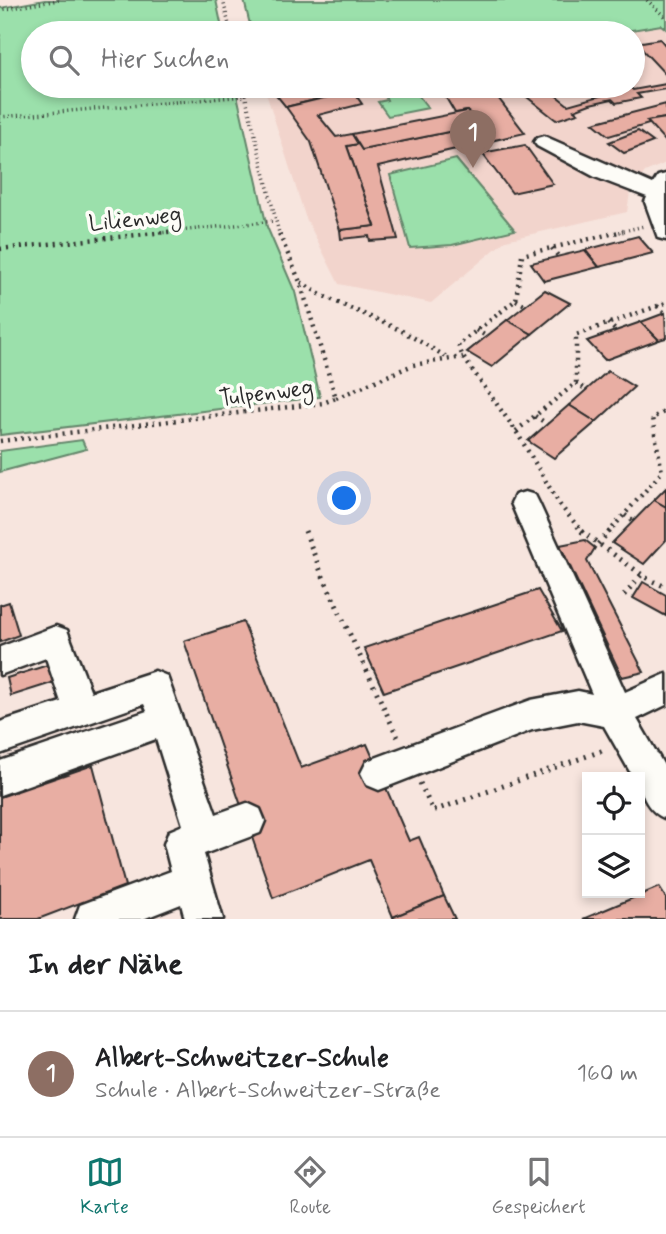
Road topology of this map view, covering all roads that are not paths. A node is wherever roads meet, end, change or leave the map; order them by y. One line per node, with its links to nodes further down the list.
1 (544, 142): 2 (street)
2 (662, 188): 3 (street)
3 (666, 233)
4 (525, 503): 9 (street)
5 (0, 661): 7 (street)
6 (666, 689): 9 (street)
7 (81, 711): 8 (street); 10 (street)
8 (166, 720): 12 (street); 15 (street)
9 (623, 727): 11 (street); 13 (street)
10 (0, 738)
11 (394, 767)
12 (0, 778)
13 (666, 802)
14 (247, 821): 15 (street)
15 (205, 836): 16 (street)
16 (193, 881): 17 (street); 18 (street)
17 (94, 919)
18 (205, 919)

